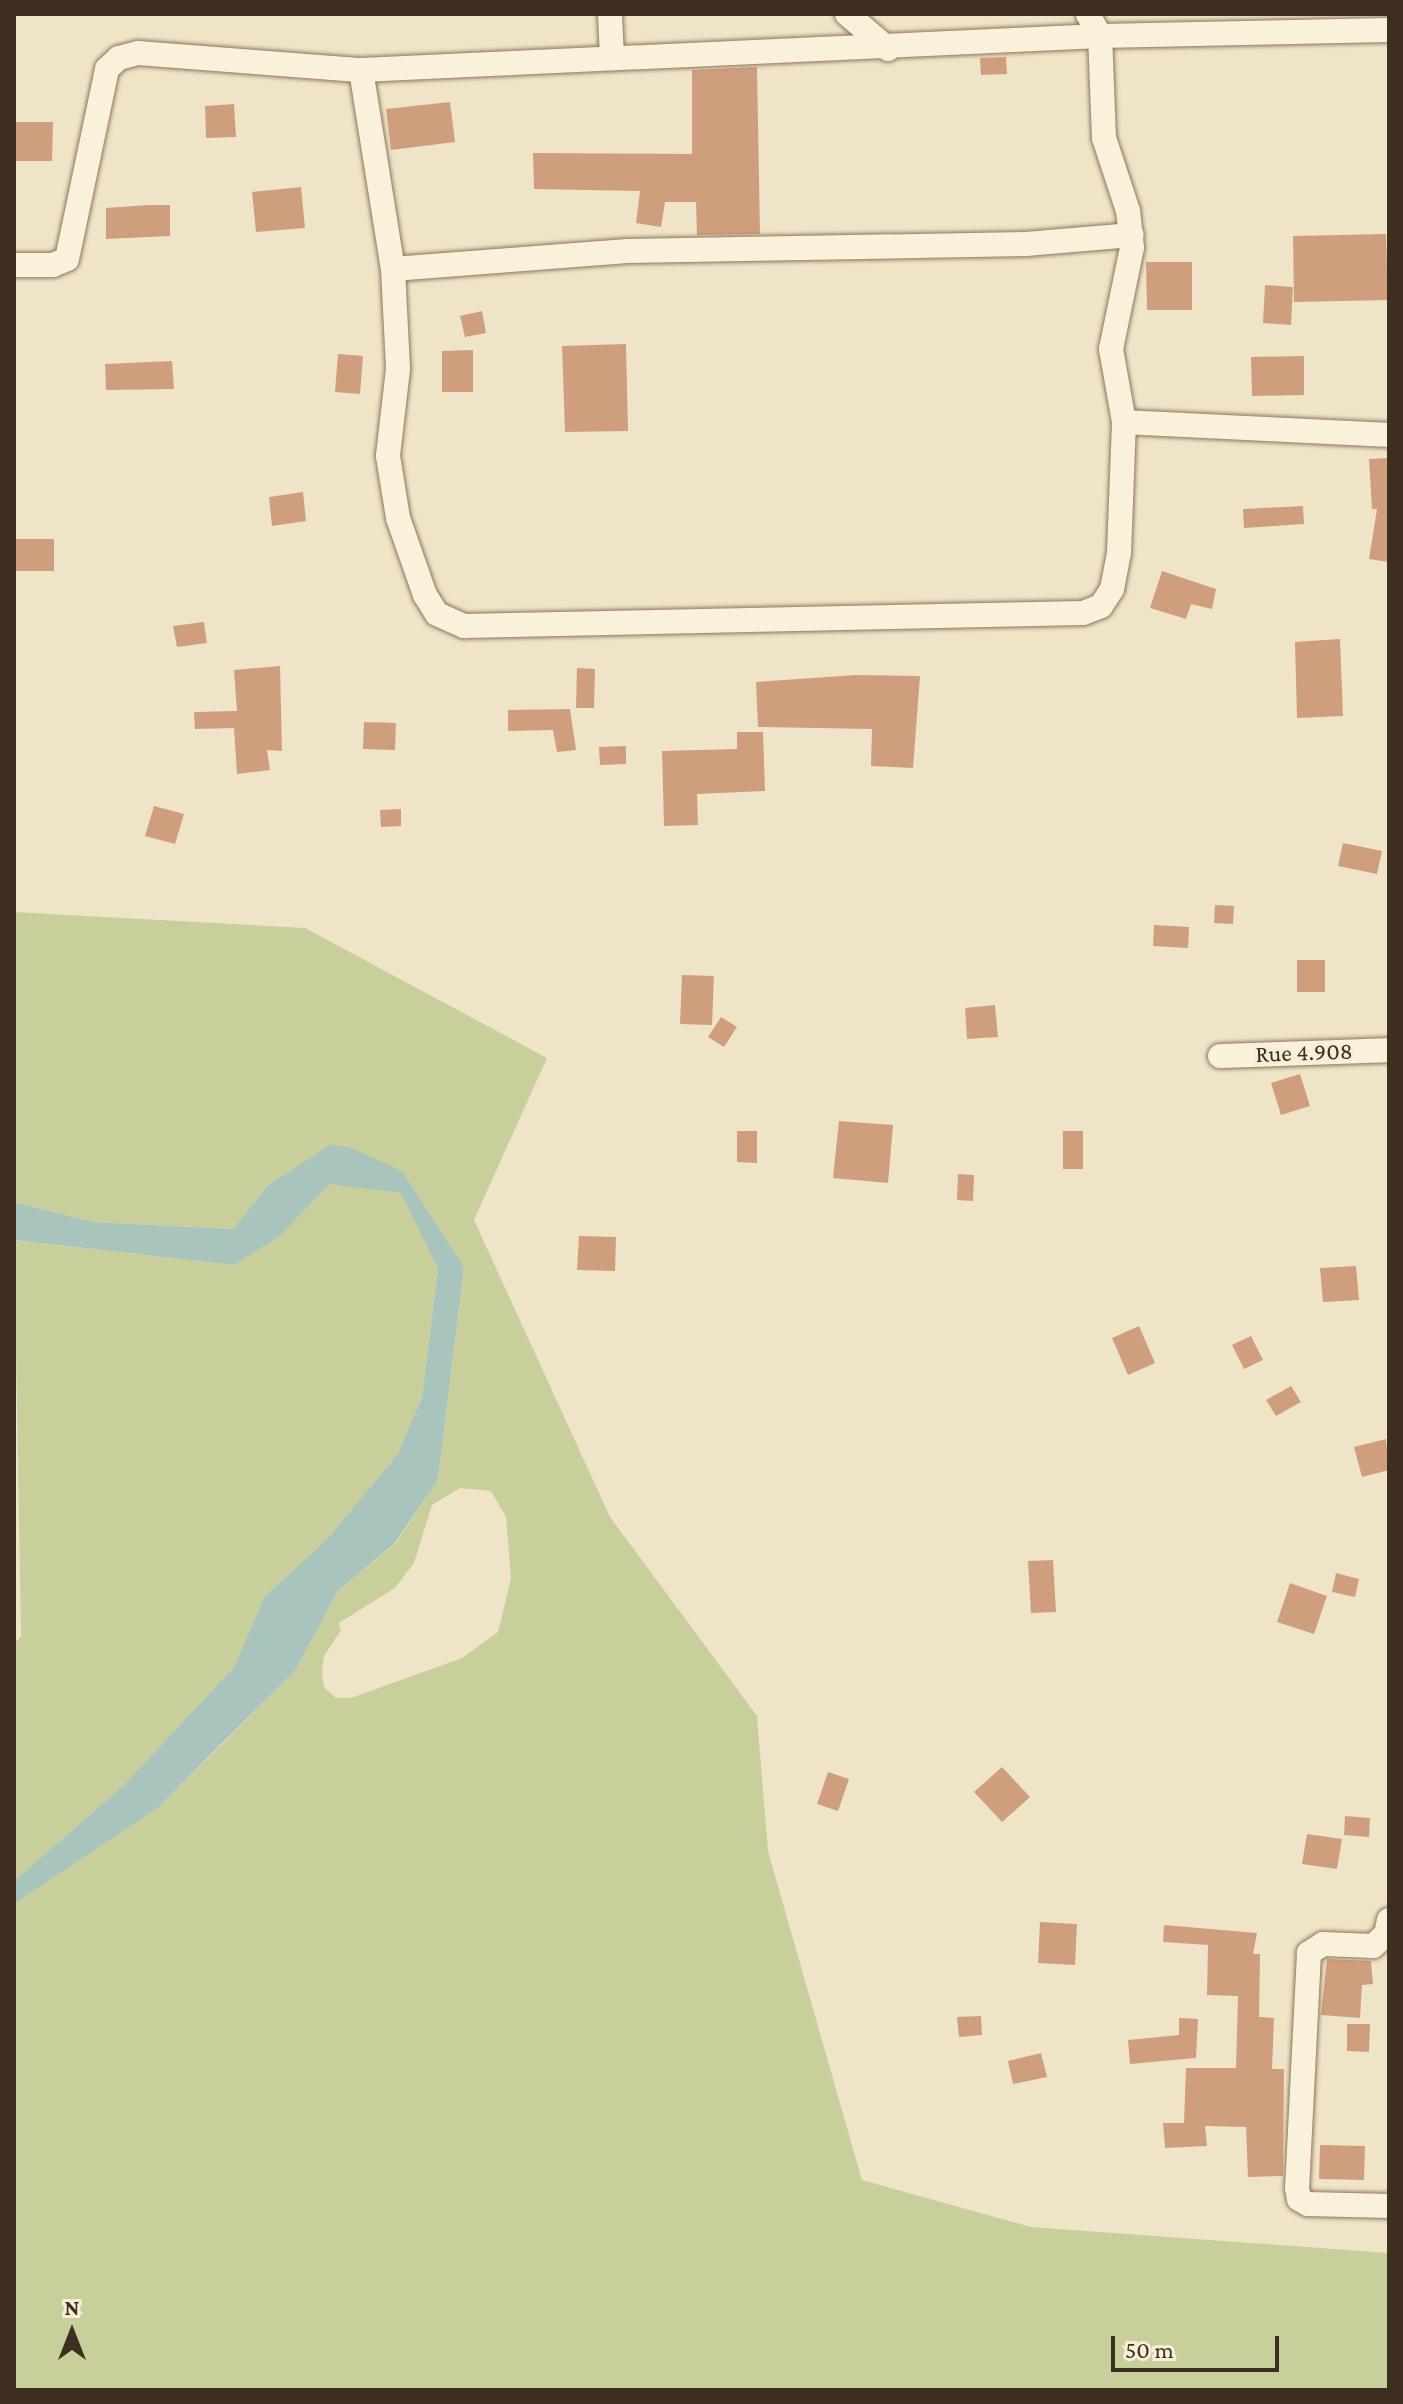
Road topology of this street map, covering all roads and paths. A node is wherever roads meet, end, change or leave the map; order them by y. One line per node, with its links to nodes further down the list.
1 (610, 14): 8 (street)
2 (847, 14): 7 (street)
3 (1088, 14): 6 (street)
4 (1350, 21): 5 (street); 6 (street)
5 (1389, 30)
6 (1100, 36): 7 (street); 10 (street)
7 (888, 49): 8 (street)
8 (612, 58): 9 (street)
9 (361, 70): 11 (street); 12 (street)
10 (1132, 235): 12 (street); 13 (street)
11 (14, 265)
12 (393, 269): 13 (street)
13 (1124, 422): 14 (street)
14 (1389, 435)
15 (1389, 1050): 16 (street, Rue 4.908)
16 (1220, 1056)
17 (1389, 1920): 18 (street)
18 (1389, 2206)

